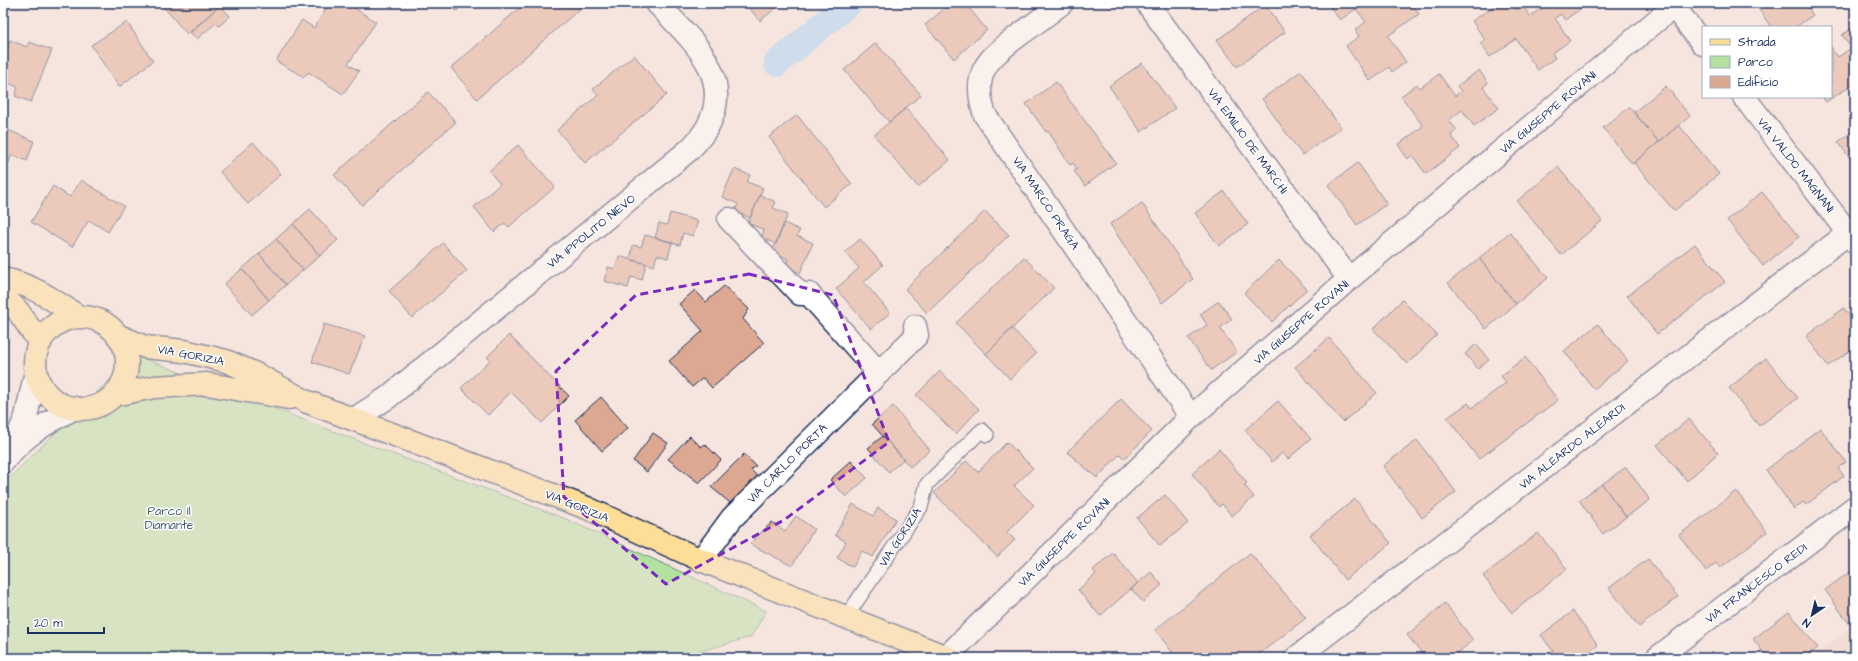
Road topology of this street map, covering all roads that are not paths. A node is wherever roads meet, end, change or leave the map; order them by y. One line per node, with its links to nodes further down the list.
1 (657, 3): 22 (street, VIA IPPOLITO NIEVO)
2 (1062, 3): 21 (street, VIA MARCO PRAGA)
3 (1147, 3): 10 (street, VIA EMILIO DE MARCHI)
4 (1673, 5): 5 (street); 10 (street, VIA GIUSEPPE ROVANI)
5 (1702, 43)
6 (1745, 98): 8 (street, VIA VALDO MAGNANI)
7 (729, 219): 17 (street)
8 (1853, 234): 29 (street, VIA ALEARDO ALEARDI)
9 (3, 279): 12 (main road)
10 (1349, 279): 21 (street, VIA GIUSEPPE ROVANI)
11 (3, 295): 15 (main road)
12 (79, 317): 14 (main road); 15 (main road)
13 (916, 326): 17 (street, VIA CARLO PORTA)
14 (117, 335): 18 (main road); 19 (main road, VIA GORIZIA)
15 (40, 343): 16 (main road)
16 (36, 371): 20 (main road); 24 (street)
17 (879, 373): 26 (street, VIA CARLO PORTA)
18 (114, 395): 19 (main road, VIA GORIZIA); 20 (main road)
19 (305, 401): 22 (main road, VIA GORIZIA)
20 (75, 408): 24 (street)
21 (1191, 417): 28 (street, VIA GIUSEPPE ROVANI)
22 (354, 419): 26 (main road, VIA GORIZIA)
23 (987, 435): 27 (lane, VIA GORIZIA)
24 (7, 456)
25 (1855, 508): 30 (street, VIA FRANCESCO REDI)
26 (701, 560): 27 (main road, VIA GORIZIA)
27 (846, 617): 28 (main road, VIA GORIZIA)
28 (947, 657)
29 (1296, 658)
30 (1656, 658)

